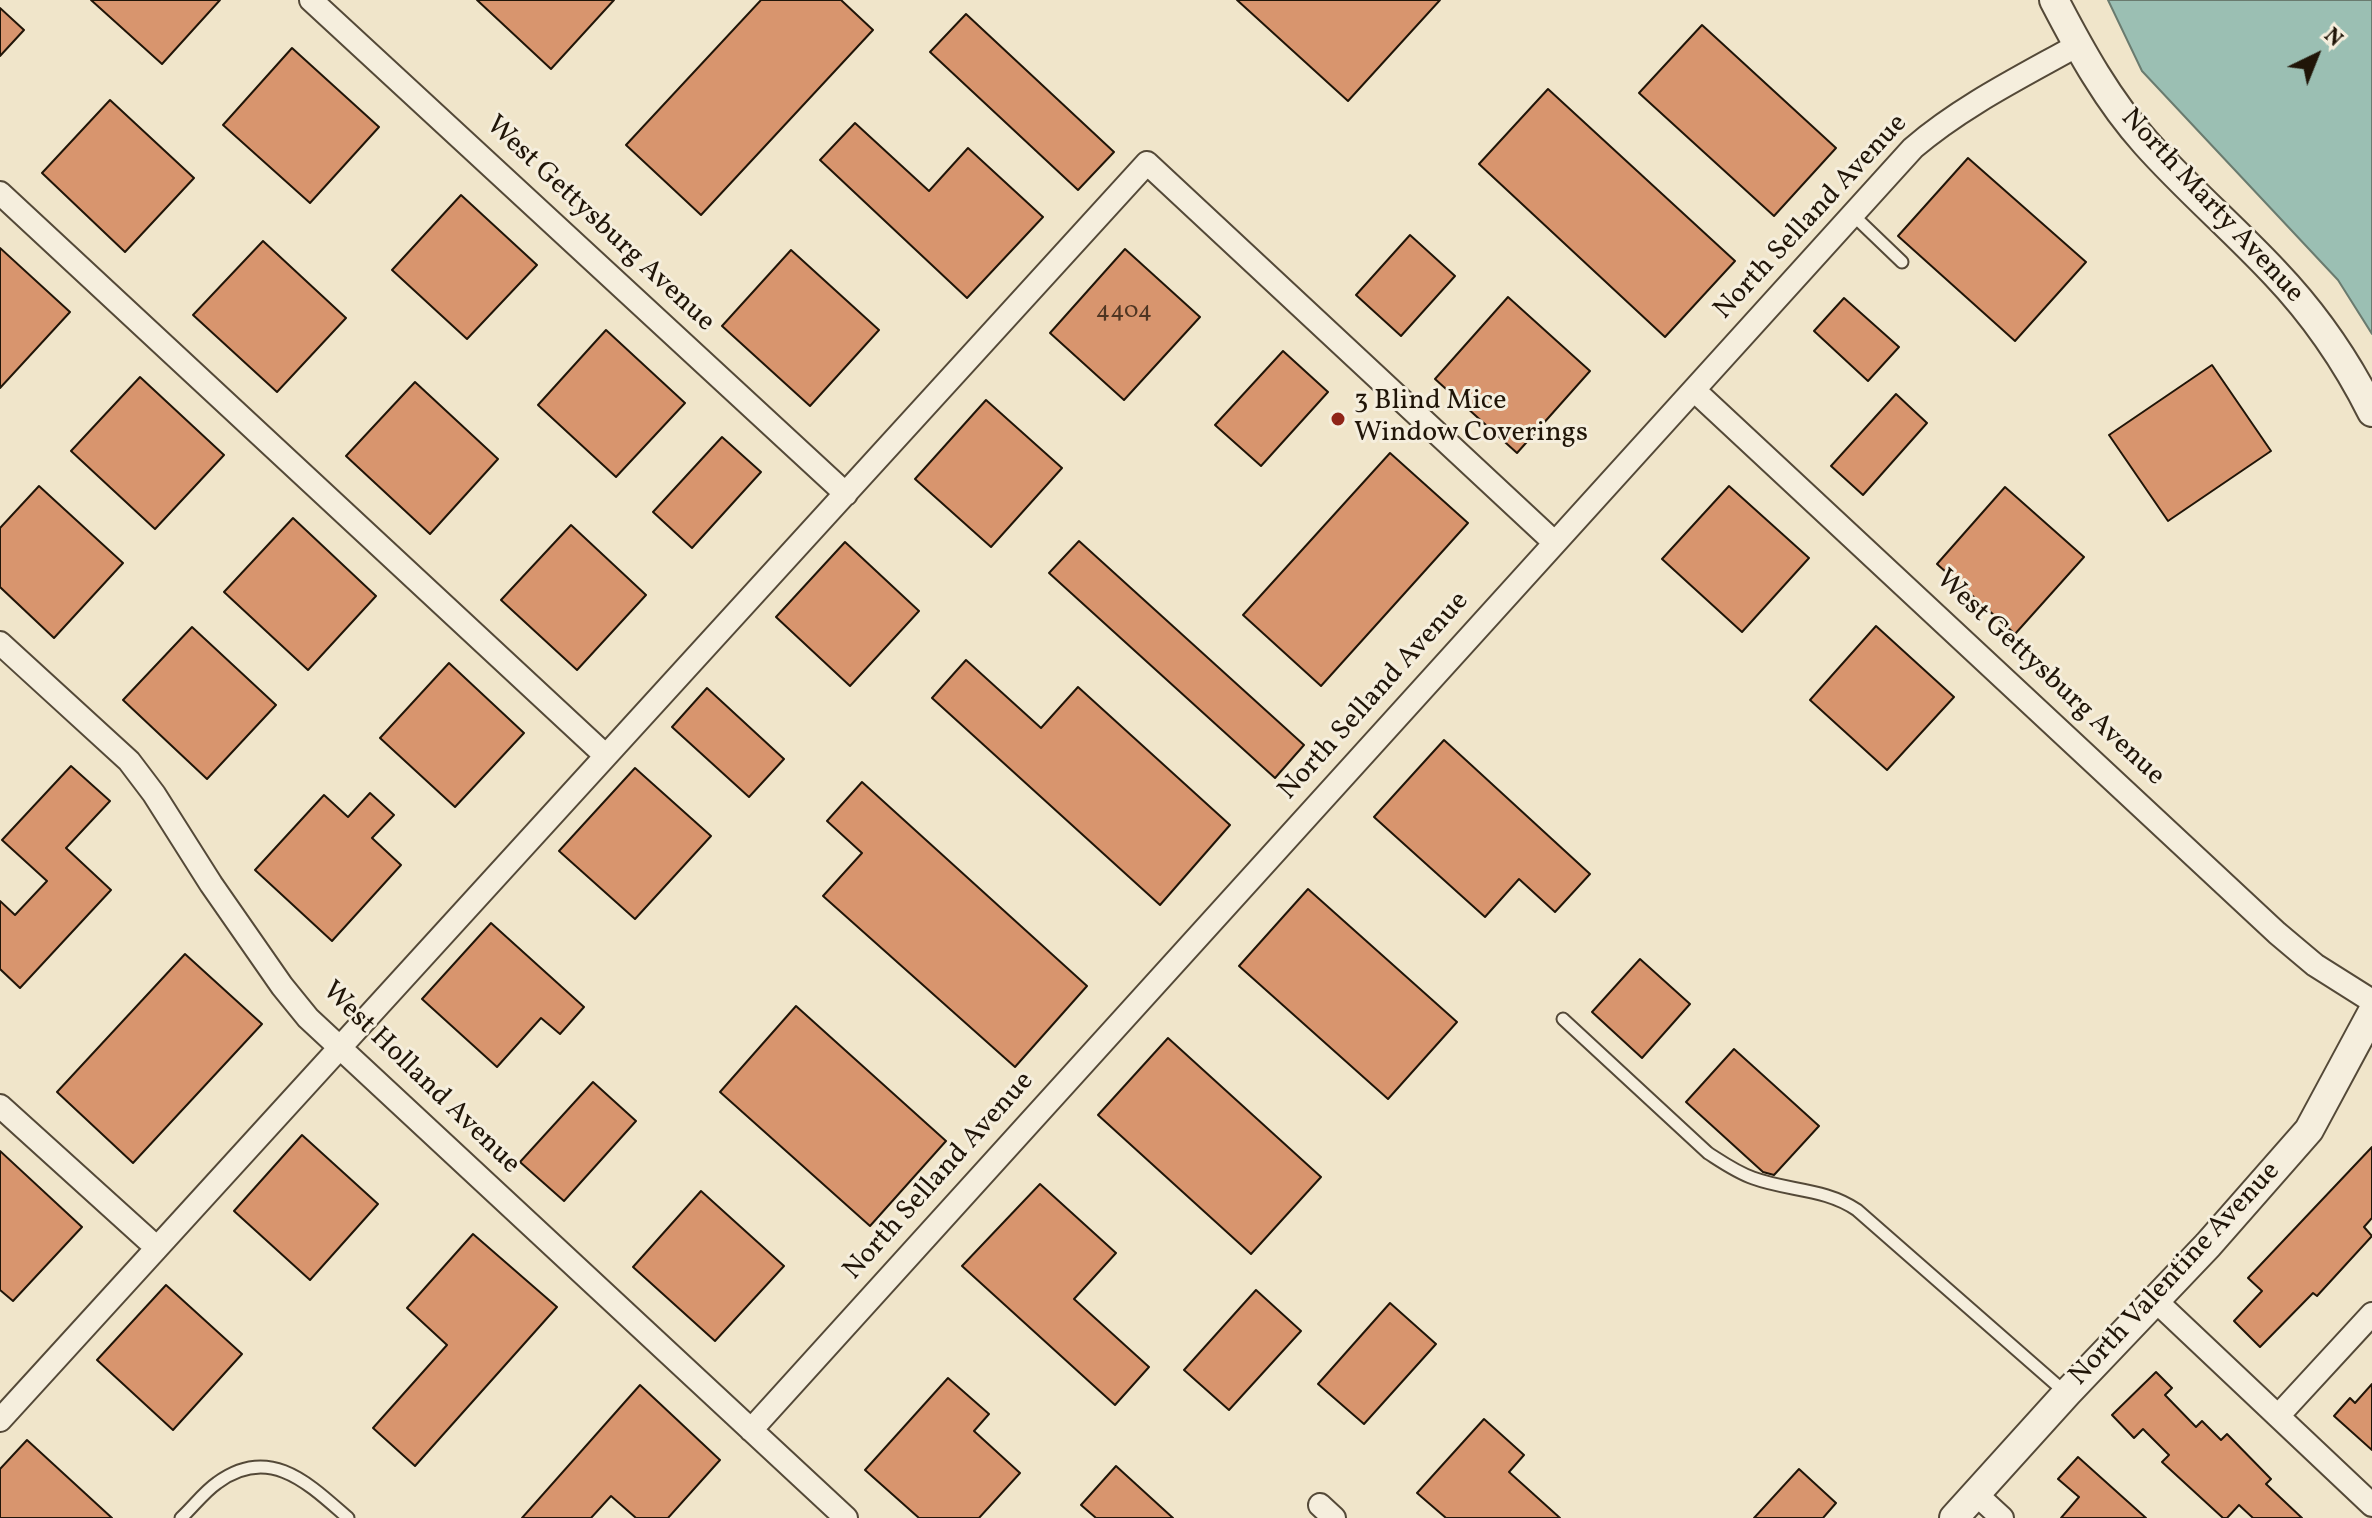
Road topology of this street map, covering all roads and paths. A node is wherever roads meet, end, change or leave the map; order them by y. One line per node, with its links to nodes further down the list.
1 (311, 0): 9 (street, West Gettysburg Avenue)
2 (2054, 0): 3 (street, North Marty Avenue)
3 (2078, 45): 5 (street, North Selland Avenue); 8 (street, North Marty Avenue)
4 (0, 193): 12 (street)
5 (1853, 215): 6 (lane); 7 (street, North Selland Avenue)
6 (1902, 262)
7 (1694, 390): 10 (street, North Selland Avenue); 13 (street, West Gettysburg Avenue)
8 (2372, 412)
9 (846, 494): 10 (street); 12 (street)
10 (1555, 543): 24 (street, North Selland Avenue)
11 (0, 643): 16 (street, West Holland Avenue)
12 (606, 756): 16 (street)
13 (2372, 1001)
14 (2372, 1013): 19 (street, North Valentine Avenue)
15 (1563, 1019): 21 (lane)
16 (340, 1048): 18 (street); 24 (street, West Holland Avenue)
17 (0, 1106): 18 (street)
18 (157, 1248): 23 (street)
19 (2156, 1301): 21 (street, North Valentine Avenue); 22 (street)
20 (2372, 1314): 22 (street)
21 (2067, 1393): 25 (street, North Valentine Avenue)
22 (2278, 1416): 26 (street)
23 (0, 1420)
24 (751, 1430): 29 (street, West Holland Avenue)
25 (1976, 1494): 30 (street, North Valentine Avenue); 31 (street)
26 (2372, 1505)
27 (181, 1518): 28 (lane)
28 (348, 1518)
29 (846, 1518)
30 (1954, 1518)
31 (2002, 1518)

